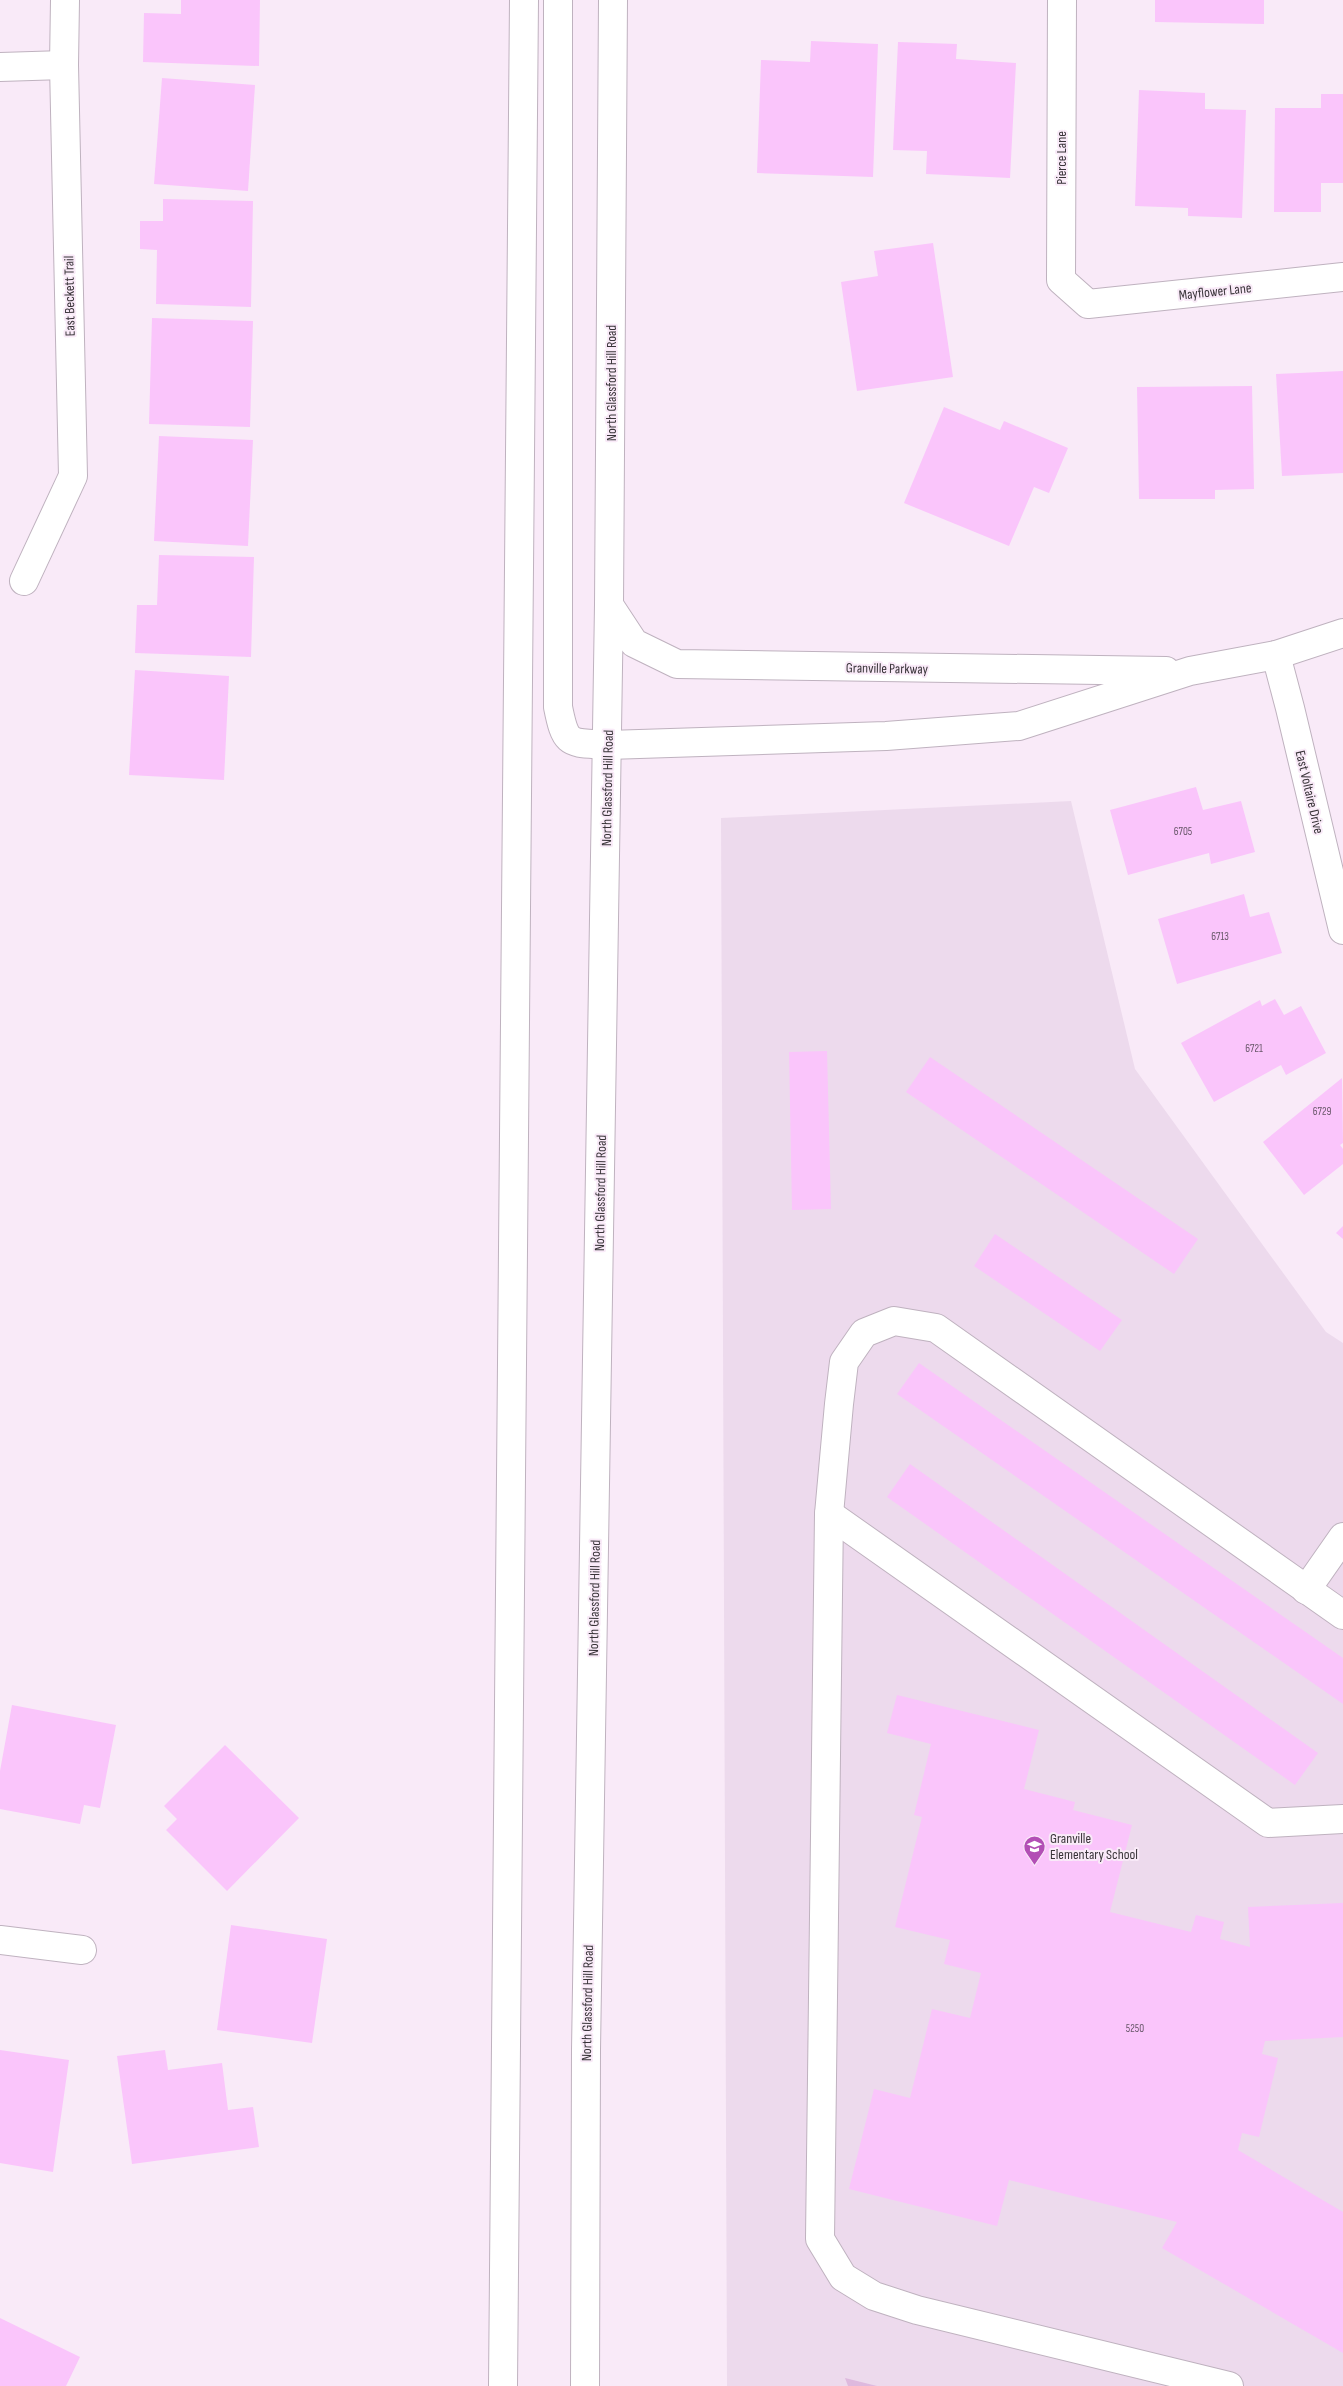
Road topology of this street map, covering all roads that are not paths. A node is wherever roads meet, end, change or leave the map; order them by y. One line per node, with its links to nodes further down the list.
1 (65, 0): 6 (main road, East Beckett Trail)
2 (524, 0): 24 (main road)
3 (558, 0): 15 (main road, Granville Parkway)
4 (612, 0): 11 (main road, North Glassford Hill Road)
5 (1062, 0): 9 (main road, Pierce Lane)
6 (64, 65): 7 (main road); 10 (main road, East Beckett Trail)
7 (0, 67)
8 (1343, 277): 9 (main road, Mayflower Lane)
9 (1088, 304)
10 (24, 581)
11 (610, 605): 14 (main road, Granville Parkway); 15 (main road, North Glassford Hill Road)
12 (1343, 633): 13 (main road, Granville Parkway)
13 (1276, 655): 14 (main road, Granville Parkway); 16 (main road, East Voltaire Drive)
14 (1190, 671): 15 (main road, Granville Parkway)
15 (608, 745): 25 (main road, North Glassford Hill Road)
16 (1343, 930)
17 (829, 1514): 19 (main road); 21 (main road); 26 (main road)
18 (1343, 1537): 19 (main road)
19 (1306, 1590): 20 (main road)
20 (1343, 1615)
21 (1343, 1819)
22 (0, 1940): 23 (main road)
23 (82, 1950)
24 (503, 2386)
25 (585, 2386)
26 (1229, 2386)

